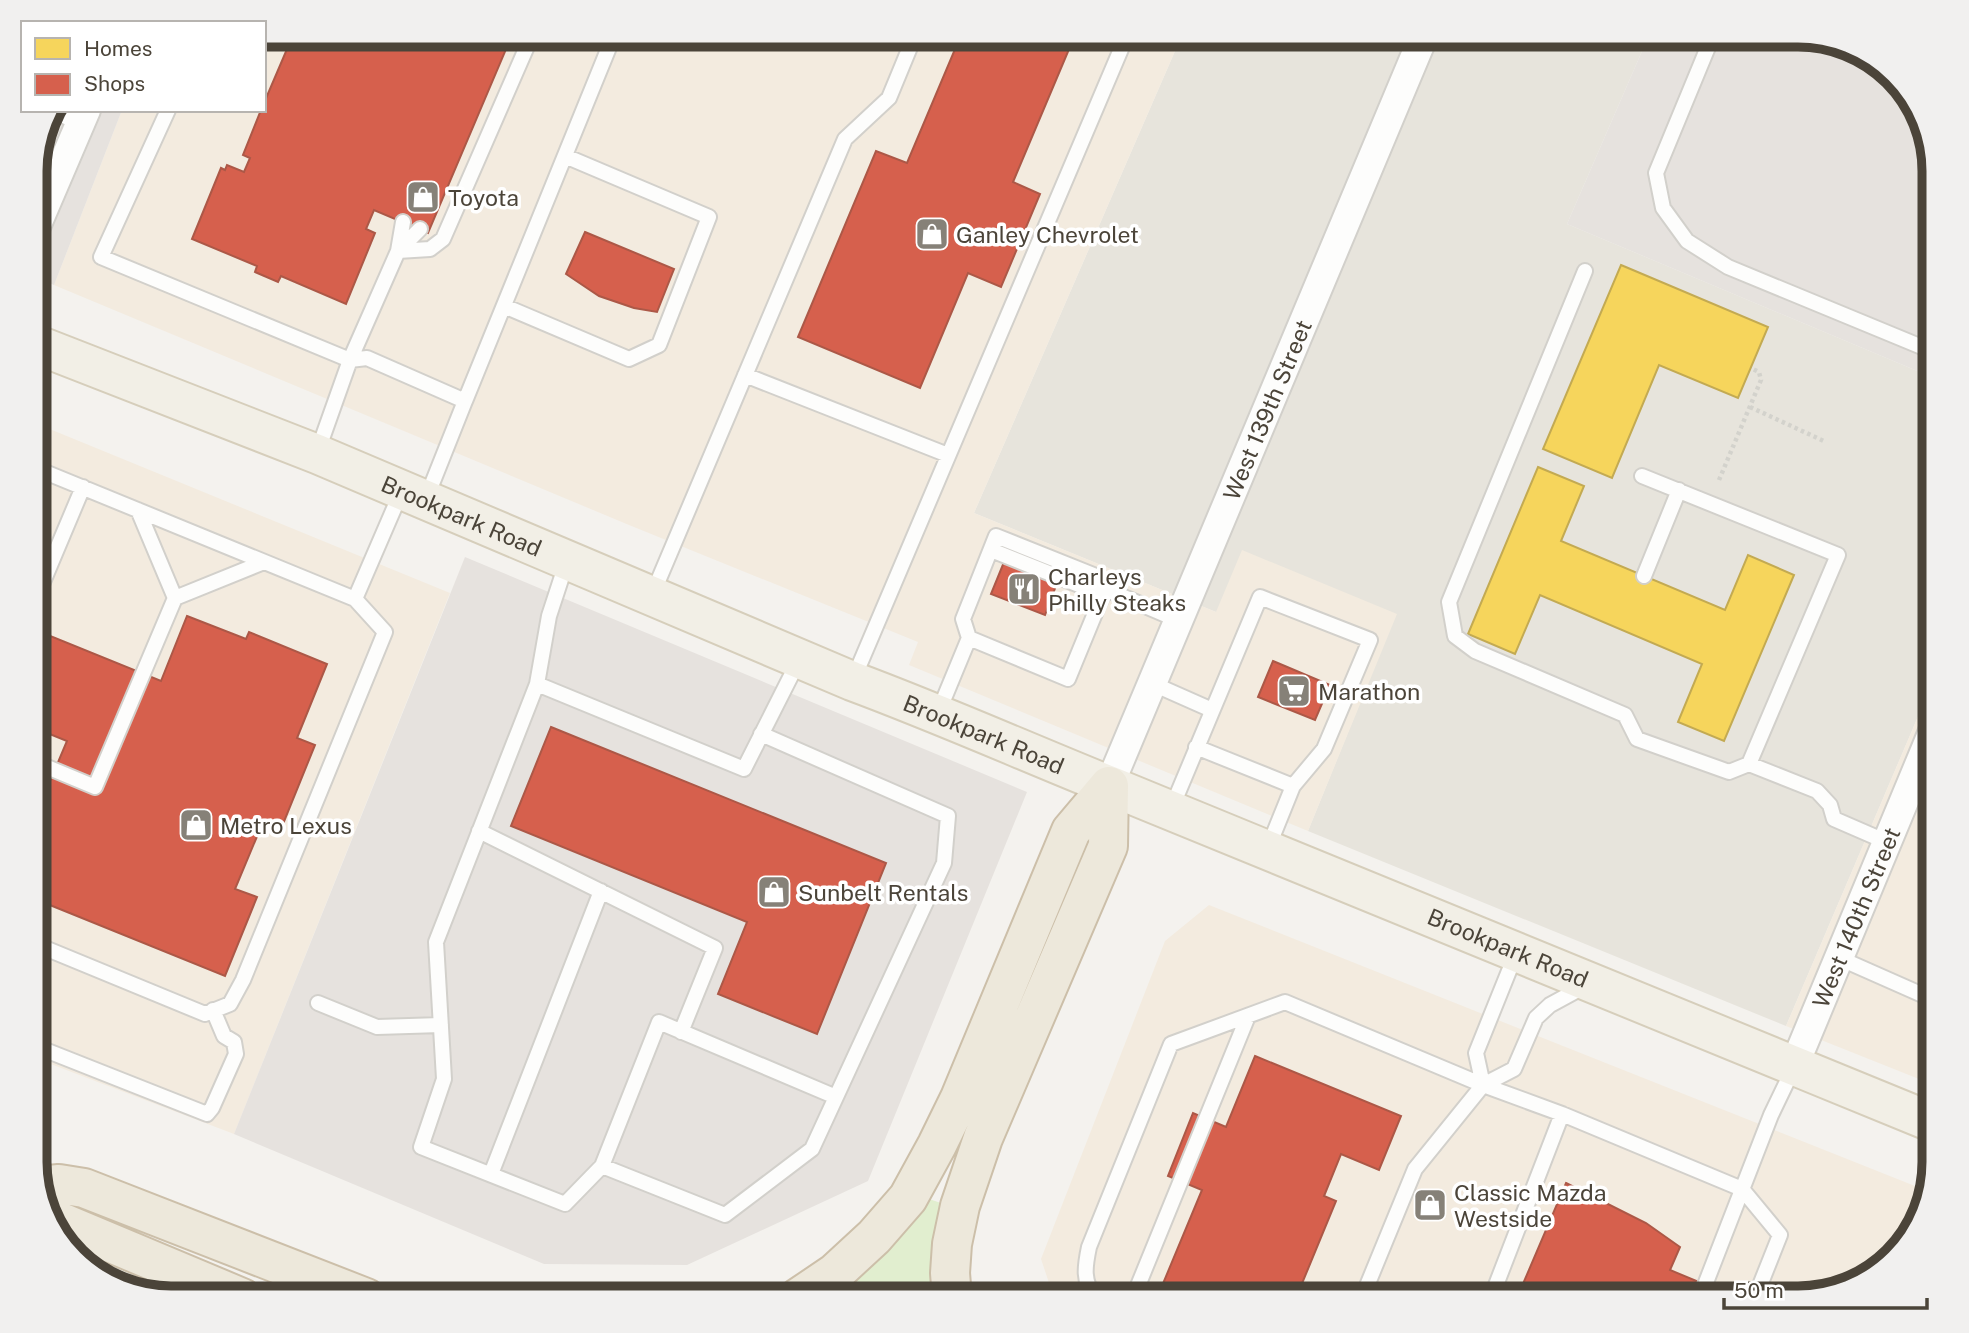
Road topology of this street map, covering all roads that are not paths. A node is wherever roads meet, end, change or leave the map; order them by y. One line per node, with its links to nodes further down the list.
1 (527, 47): 14 (lane)
2 (609, 47): 10 (lane)
3 (910, 47): 20 (lane)
4 (1122, 47): 23 (lane)
5 (1419, 47): 38 (street, West 139th Street)
6 (1708, 47): 17 (lane)
7 (167, 112): 19 (lane)
8 (62, 113): 9 (lane)
9 (83, 117): 11 (street)
10 (565, 156): 16 (lane); 16 (lane)
11 (48, 199)
12 (403, 222): 14 (lane)
13 (419, 229): 14 (lane)
14 (398, 251): 19 (lane)
15 (1586, 271): 49 (lane)
16 (504, 306): 21 (lane)
17 (1922, 347)
18 (48, 349): 22 (main road, Brookpark Road)
19 (350, 360): 21 (lane); 22 (lane)
20 (745, 375): 23 (lane); 35 (lane)
21 (465, 401): 28 (lane)
22 (317, 454): 28 (main road, Brookpark Road)
23 (948, 455): 41 (lane)
24 (48, 473): 26 (lane)
25 (1642, 475): 27 (lane)
26 (83, 487): 29 (lane); 32 (lane)
27 (1679, 490): 33 (lane); 49 (lane)
28 (413, 495): 30 (main road, Brookpark Road); 37 (lane)
29 (138, 510): 31 (lane); 36 (lane)
30 (567, 561): 35 (main road, Brookpark Road); 43 (lane)
31 (264, 562): 36 (lane); 37 (lane)
32 (48, 570)
33 (1643, 576)
34 (1105, 589): 38 (lane); 39 (lane); 39 (lane)
35 (652, 596): 40 (main road, Brookpark Road)
36 (175, 598): 50 (lane)
37 (355, 599): 64 (lane)
38 (1178, 620): 42 (street, West 139th Street)
39 (968, 638): 45 (lane)
40 (799, 659): 41 (main road, Brookpark Road); 46 (lane)
41 (852, 681): 45 (main road, Brookpark Road)
42 (1151, 683): 44 (lane); 51 (street, West 139th Street)
43 (537, 684): 46 (lane); 54 (lane)
44 (1212, 710): 47 (lane); 52 (lane)
45 (938, 713): 51 (main road, Brookpark Road)
46 (761, 734): 71 (lane)
47 (1196, 747): 52 (lane); 53 (lane)
48 (1922, 758): 55 (street, West 140th Street)
49 (1749, 764): 55 (lane)
50 (48, 767)
51 (1109, 786): 53 (main road, Brookpark Road); 82 (highway); 83 (highway)
52 (1293, 786): 56 (lane)
53 (1170, 810): 56 (main road, Brookpark Road)
54 (479, 831): 57 (lane); 66 (lane)
55 (1887, 842): 60 (street, West 140th Street)
56 (1268, 849): 59 (main road, Brookpark Road)
57 (601, 891): 67 (lane); 75 (lane)
58 (48, 949): 64 (lane)
59 (1517, 951): 61 (main road, Brookpark Road); 70 (lane)
60 (1839, 958): 62 (lane); 69 (street, West 140th Street)
61 (1592, 982): 69 (main road, Brookpark Road); 70 (lane)
62 (1922, 995)
63 (318, 1003): 66 (lane)
64 (213, 1010): 68 (lane)
65 (1248, 1016): 70 (lane); 84 (lane); 85 (lane)
66 (441, 1025): 75 (lane)
67 (681, 1032): 71 (lane); 74 (lane)
68 (48, 1051)
69 (1794, 1066): 73 (main road, Brookpark Road); 77 (lane)
70 (1483, 1085): 72 (lane); 86 (lane)
71 (836, 1097): 74 (lane)
72 (1562, 1114): 77 (lane); 87 (lane)
73 (1922, 1118)
74 (602, 1166): 75 (lane)
75 (491, 1174)
76 (50, 1185): 81 (highway)
77 (1742, 1189): 79 (lane); 88 (lane)
78 (63, 1223): 80 (highway)
79 (1705, 1285)
80 (213, 1286)
81 (335, 1286)
82 (816, 1286)
83 (951, 1286)
84 (1088, 1286)
85 (1138, 1286)
86 (1367, 1286)
87 (1496, 1286)
88 (1760, 1286)

